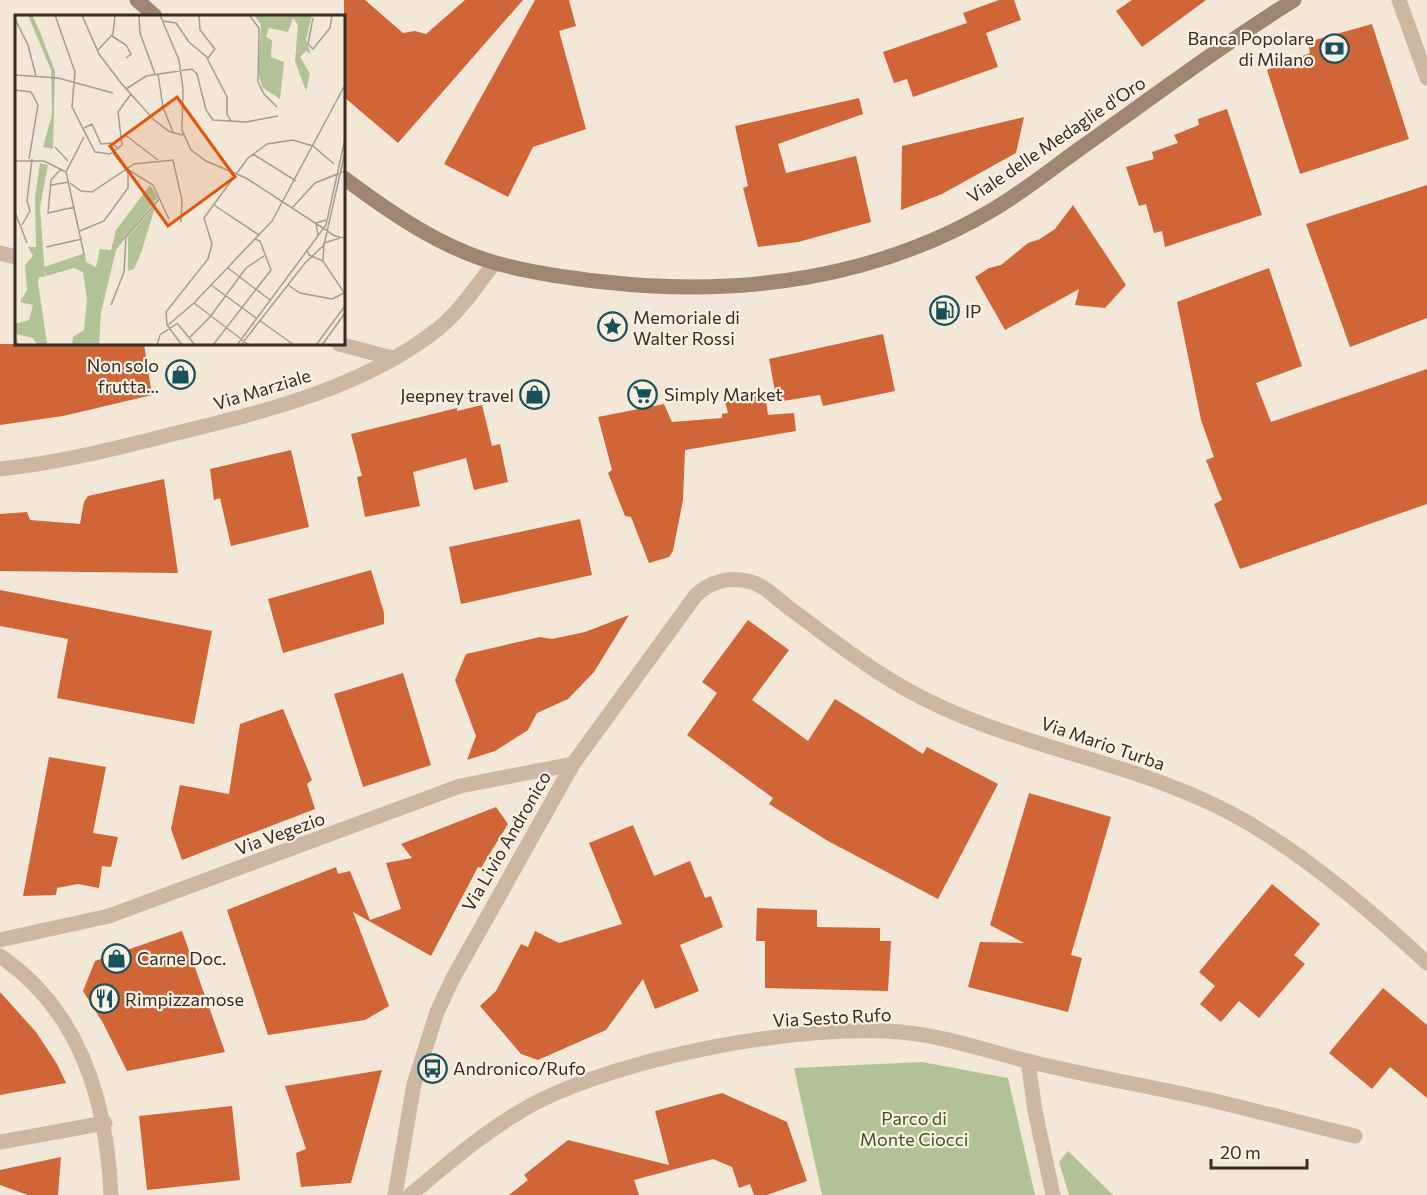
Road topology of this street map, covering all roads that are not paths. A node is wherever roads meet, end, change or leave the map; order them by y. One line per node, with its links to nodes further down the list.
1 (137, 0): 4 (main road)
2 (1294, 0): 9 (main road, Viale delle Medaglie d'Oro)
3 (1399, 0): 5 (street)
4 (154, 15)
5 (1427, 78)
6 (345, 179): 9 (main road, Viale delle Medaglie d'Oro)
7 (0, 253): 8 (street)
8 (15, 257)
9 (494, 263): 11 (street, Via Marziale)
10 (343, 345): 11 (street)
11 (392, 358): 12 (street, Via Marziale)
12 (0, 469)
13 (753, 582): 14 (street, Via Livio Andronico); 17 (street, Via Mario Turba)
14 (573, 764): 15 (street, Via Vegezio); 23 (street, Via Livio Andronico)
15 (0, 940)
16 (0, 956): 19 (street)
17 (1427, 963)
18 (1028, 1061): 20 (street, Via Sesto Rufo); 24 (street, Via Sesto Rufo); 25 (street)
19 (105, 1123): 21 (street); 22 (street)
20 (1355, 1136)
21 (0, 1142)
22 (111, 1195)
23 (395, 1195)
24 (410, 1195)
25 (1053, 1195)

